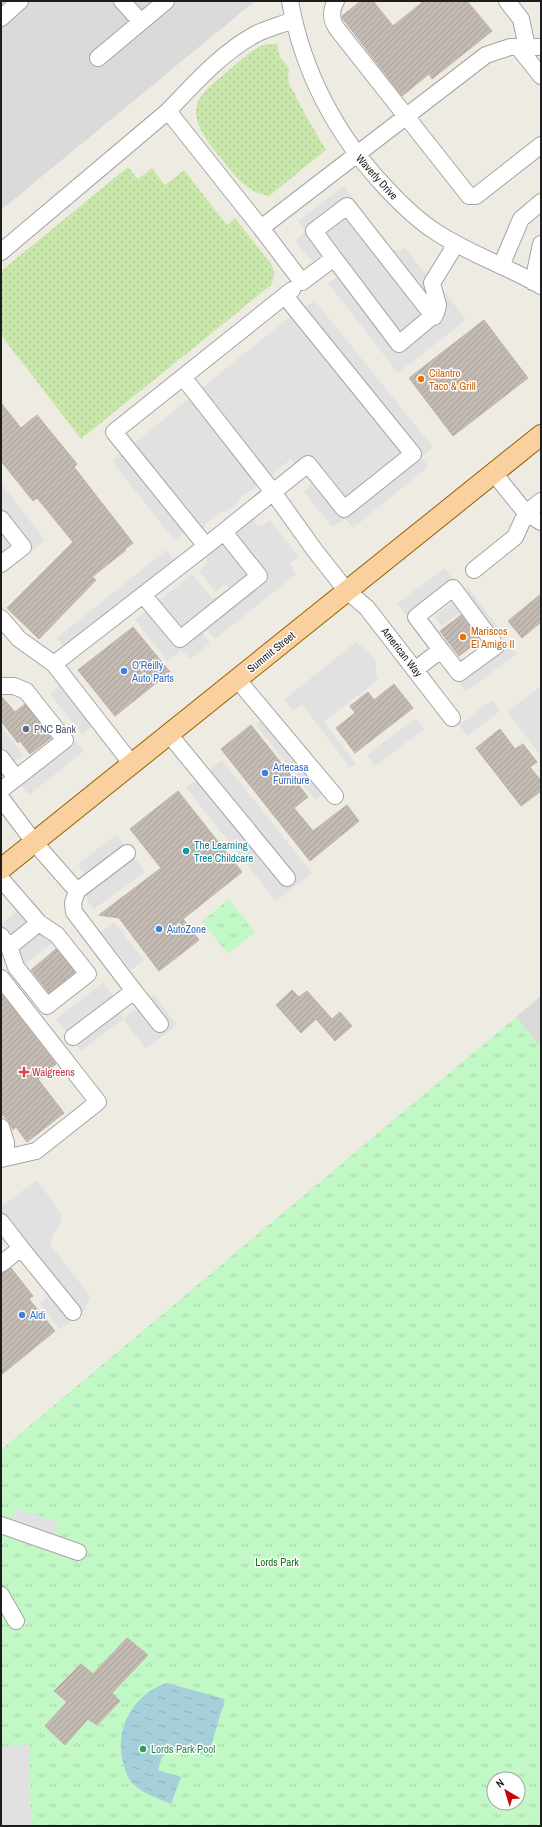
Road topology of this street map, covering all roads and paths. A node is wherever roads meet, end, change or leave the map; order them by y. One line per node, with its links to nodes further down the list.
1 (20, 1): 7 (street)
2 (122, 1): 9 (street)
3 (166, 1): 9 (street)
4 (290, 1): 8 (street, Waverly Drive)
5 (336, 1): 14 (street)
6 (507, 1): 10 (street)
7 (1, 18)
8 (294, 20): 13 (street); 16 (street, Waverly Drive)
9 (141, 22): 11 (street)
10 (529, 47): 12 (street); 14 (street)
11 (98, 58)
12 (541, 76)
13 (168, 111): 18 (street); 21 (street)
14 (406, 118): 15 (street); 16 (street)
15 (541, 145)
16 (356, 154): 18 (street); 19 (street, Waverly Drive)
17 (541, 202): 23 (street)
18 (260, 228): 24 (street)
19 (456, 244): 23 (street, Waverly Drive); 27 (street)
20 (541, 244): 25 (street)
21 (1, 252)
22 (334, 258): 24 (street); 27 (street); 27 (street)
23 (501, 266): 25 (street, Waverly Drive)
24 (302, 282): 26 (street)
25 (537, 284)
26 (285, 296): 28 (street); 31 (street)
27 (434, 317)
28 (183, 377): 31 (street, American Way); 37 (street)
29 (541, 435): 30 (main road, Summit Street)
30 (493, 472): 33 (street); 40 (main road, Summit Street)
31 (274, 492): 36 (street); 40 (street, American Way)
32 (541, 501): 33 (street)
33 (526, 513): 35 (street); 39 (street)
34 (1, 519): 38 (street)
35 (541, 522)
36 (224, 532): 37 (street); 41 (street)
37 (206, 546): 41 (street)
38 (1, 564)
39 (474, 570)
40 (346, 590): 45 (street, American Way); 46 (main road, Summit Street)
41 (144, 596): 44 (street)
42 (1, 618): 44 (street)
43 (441, 650): 43 (street); 45 (street)
44 (54, 664): 51 (street)
45 (416, 669): 48 (street, American Way)
46 (237, 679): 49 (main road, Summit Street); 54 (street)
47 (1, 686): 52 (street)
48 (452, 718)
49 (168, 733): 51 (main road, Summit Street); 59 (street)
50 (1, 758): 52 (street)
51 (131, 763): 56 (main road, Summit Street)
52 (16, 778): 53 (street)
53 (1, 790)
54 (335, 796)
55 (1, 798): 56 (street)
56 (34, 842): 58 (main road, Summit Street); 61 (street)
57 (127, 853): 61 (street)
58 (1, 869)
59 (287, 878)
60 (1, 879): 62 (street)
61 (77, 891): 65 (street)
62 (39, 923): 63 (street); 63 (street)
63 (5, 942)
64 (1, 978): 69 (street)
65 (134, 991): 66 (street); 67 (street)
66 (160, 1024)
67 (74, 1036)
68 (1, 1127): 69 (street)
69 (3, 1156)
70 (1, 1222): 71 (street)
71 (21, 1248): 72 (street); 73 (street)
72 (1, 1264)
73 (73, 1312)
74 (1, 1525): 75 (street)
75 (78, 1552)
76 (1, 1595): 77 (street)
77 (16, 1622)

